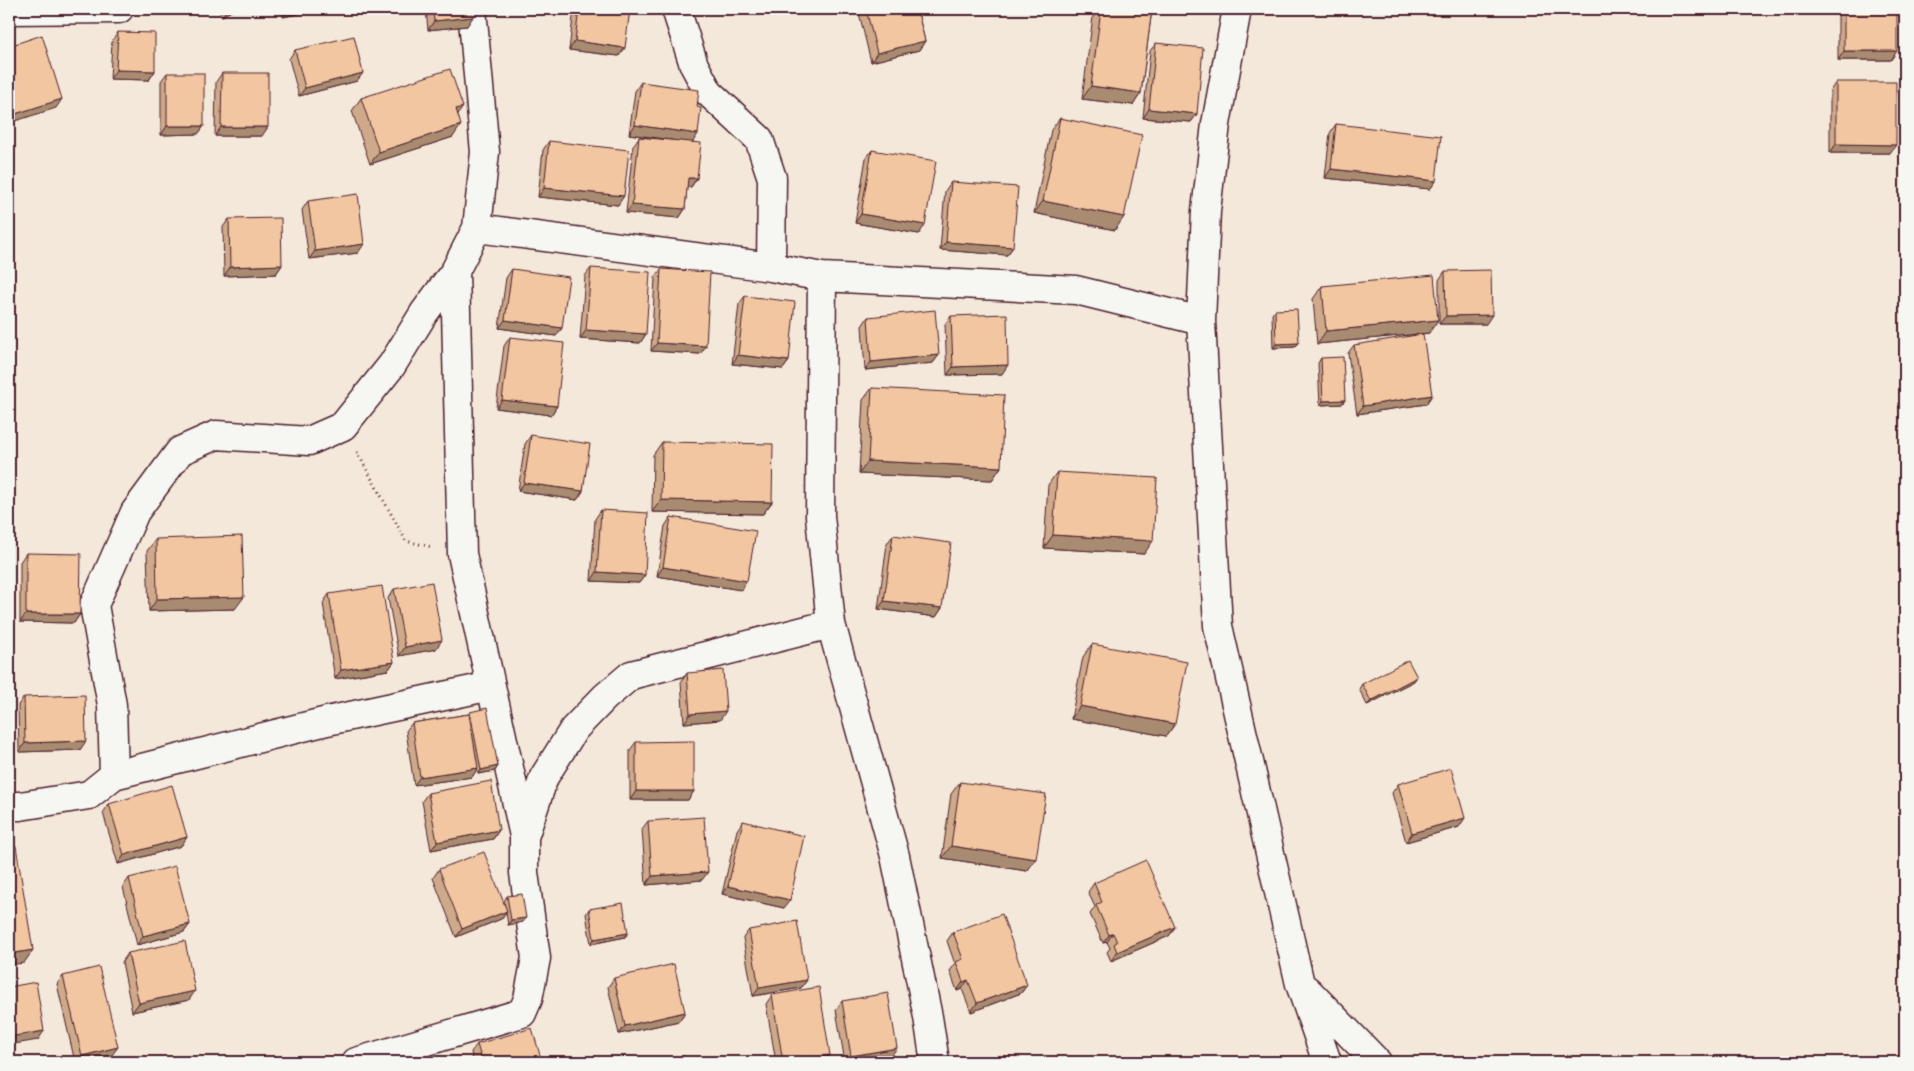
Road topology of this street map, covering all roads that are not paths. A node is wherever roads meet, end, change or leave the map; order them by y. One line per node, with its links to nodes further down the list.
1 (119, 9): 5 (street)
2 (472, 9): 6 (street)
3 (676, 9): 7 (street)
4 (1237, 9): 10 (street)
5 (9, 10)
6 (476, 228): 7 (street); 8 (street)
7 (771, 267): 9 (street)
8 (455, 272): 12 (street); 13 (street)
9 (822, 278): 10 (street); 11 (street)
10 (1201, 322): 16 (street)
11 (831, 624): 15 (street); 18 (street)
12 (491, 686): 13 (street); 15 (street)
13 (114, 775): 14 (street)
14 (9, 806)
15 (524, 837): 17 (street)
16 (1300, 984): 19 (street); 20 (street)
17 (356, 1062)
18 (935, 1062)
19 (1327, 1062)
20 (1377, 1062)

